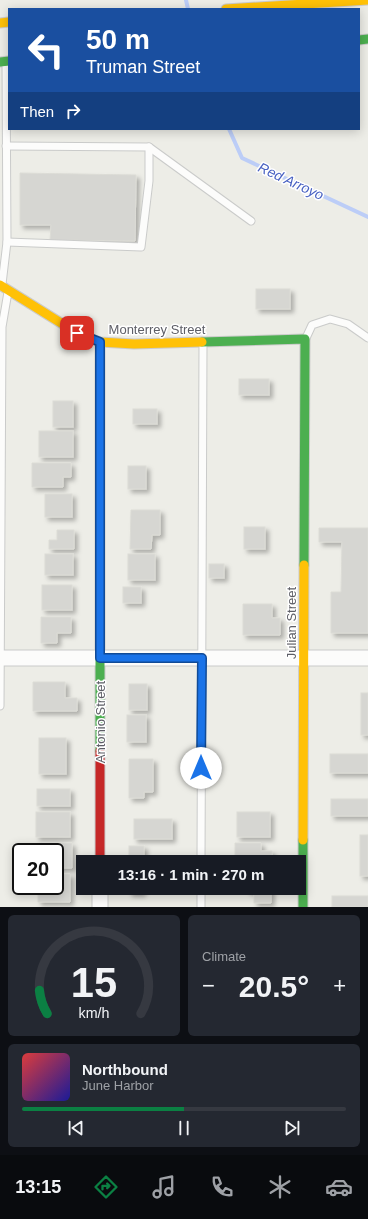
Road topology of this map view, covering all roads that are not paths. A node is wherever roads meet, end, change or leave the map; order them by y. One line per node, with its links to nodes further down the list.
1 (368, 0): 2 (street)
2 (242, 8)
3 (5, 62): 4 (lane)
4 (3, 116): 5 (lane)
5 (6, 146): 6 (lane); 7 (lane)
6 (149, 147): 8 (lane); 9 (lane)
7 (3, 179): 9 (lane)
8 (251, 221)
9 (7, 242): 10 (lane)
10 (3, 287): 13 (street, Monterrey Street); 15 (lane)
11 (368, 338): 12 (lane)
12 (305, 339): 14 (street, Monterrey Street); 18 (street, Julian Street)
13 (100, 342): 14 (street, Monterrey Street); 16 (street, Antonio Street)
14 (202, 342): 17 (lane)
15 (0, 658): 16 (street); 20 (lane)
16 (100, 658): 17 (street); 21 (street, Antonio Street)
17 (202, 658): 18 (street); 22 (lane)
18 (304, 658): 19 (street); 27 (street, Julian Street)
19 (368, 658)
20 (0, 706)
21 (100, 855)
22 (201, 855)
23 (100, 895): 25 (street)
24 (201, 895): 26 (lane)
25 (100, 907)
26 (201, 907)
27 (303, 907)

